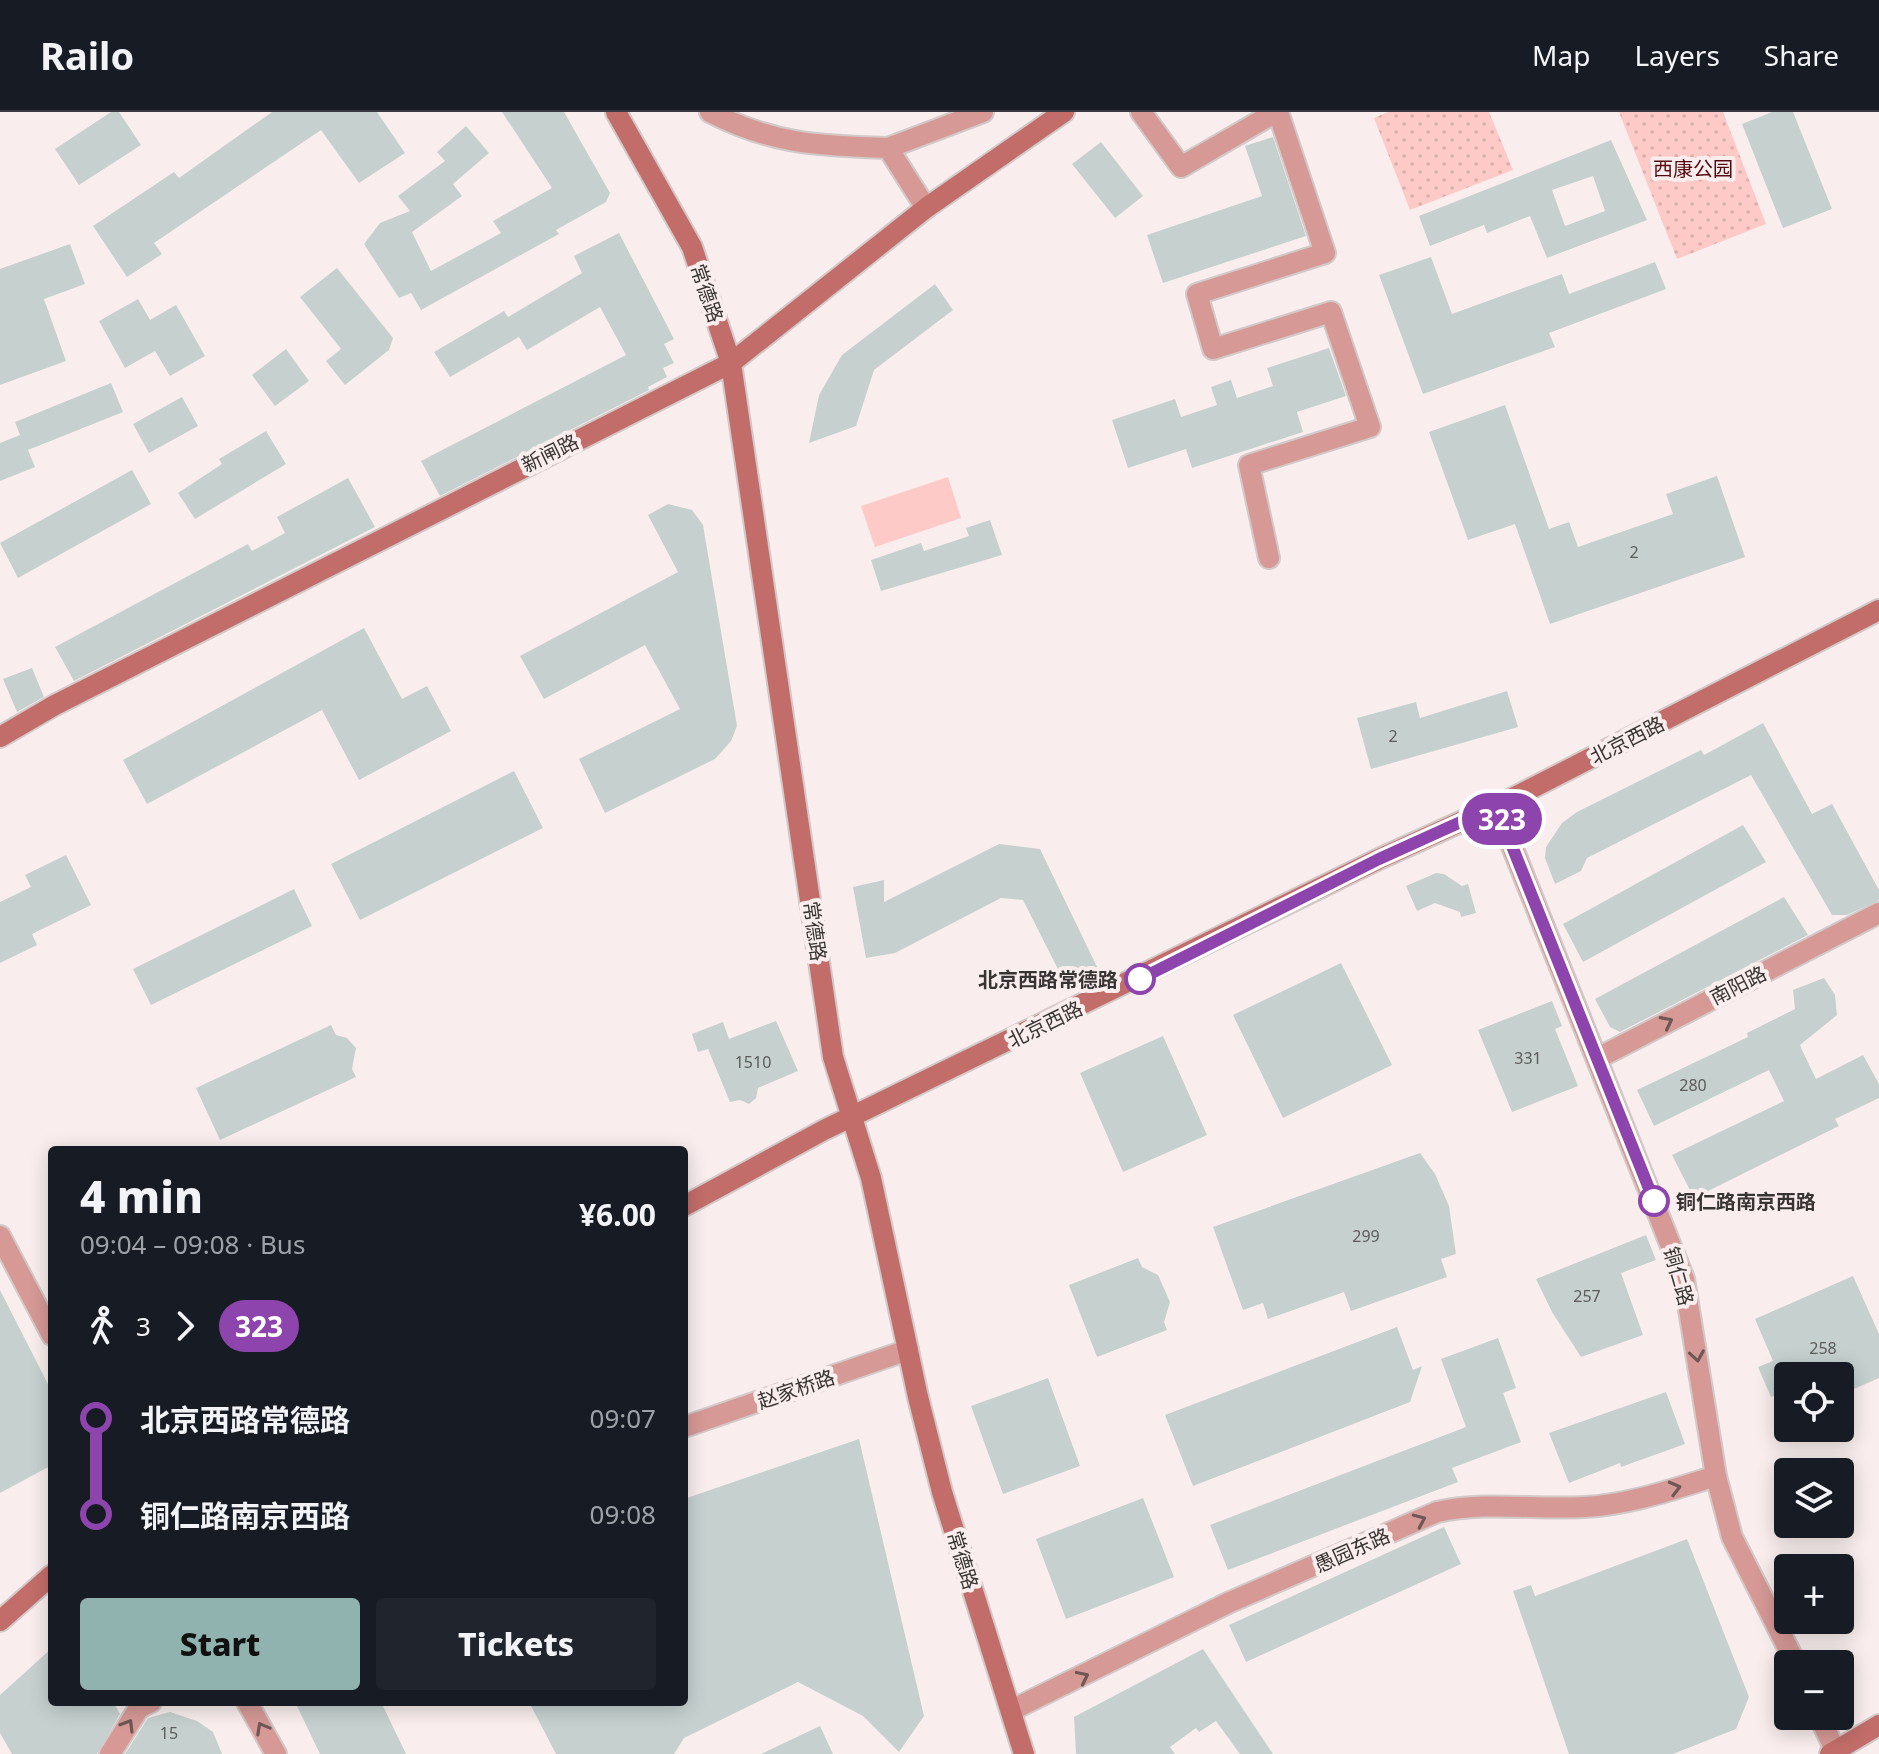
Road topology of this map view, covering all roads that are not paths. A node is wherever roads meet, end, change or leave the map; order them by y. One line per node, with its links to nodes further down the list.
1 (616, 112): 9 (main road, 常德路)
2 (710, 112): 7 (street)
3 (983, 112): 7 (street)
4 (1064, 112): 8 (main road, 新闸路)
5 (1141, 112): 6 (street)
6 (1277, 112): 10 (street)
7 (888, 148): 8 (street)
8 (926, 208): 9 (main road, 新闸路)
9 (731, 363): 12 (main road, 新闸路); 16 (main road, 常德路)
10 (1269, 558)
11 (1879, 610): 13 (main road, 北京西路)
12 (0, 737)
13 (1496, 806): 15 (street, 铜仁路); 16 (main road, 北京西路)
14 (1879, 913): 15 (street, 南阳路, one-way to 14)
15 (1598, 1058): 22 (street, 铜仁路, one-way to 22)
16 (852, 1117): 17 (main road, 北京西路); 20 (main road, 常德路)
17 (688, 1204)
18 (0, 1236): 19 (street)
19 (48, 1327)
20 (908, 1350): 21 (street, 赵家桥路); 28 (main road, 常德路)
21 (688, 1426)
22 (1716, 1476): 25 (street, 铜仁路); 28 (street, 愚园东路, one-way to 22)
23 (48, 1579): 24 (main road)
24 (0, 1621)
25 (1789, 1650)
26 (143, 1706): 33 (street, one-way to 26)
27 (249, 1706): 34 (street, one-way to 27)
28 (1012, 1710): 31 (main road, 常德路)
29 (1879, 1725): 32 (main road)
30 (1825, 1730): 32 (street)
31 (1019, 1752)
32 (1834, 1753)
33 (110, 1754)
34 (276, 1754)

